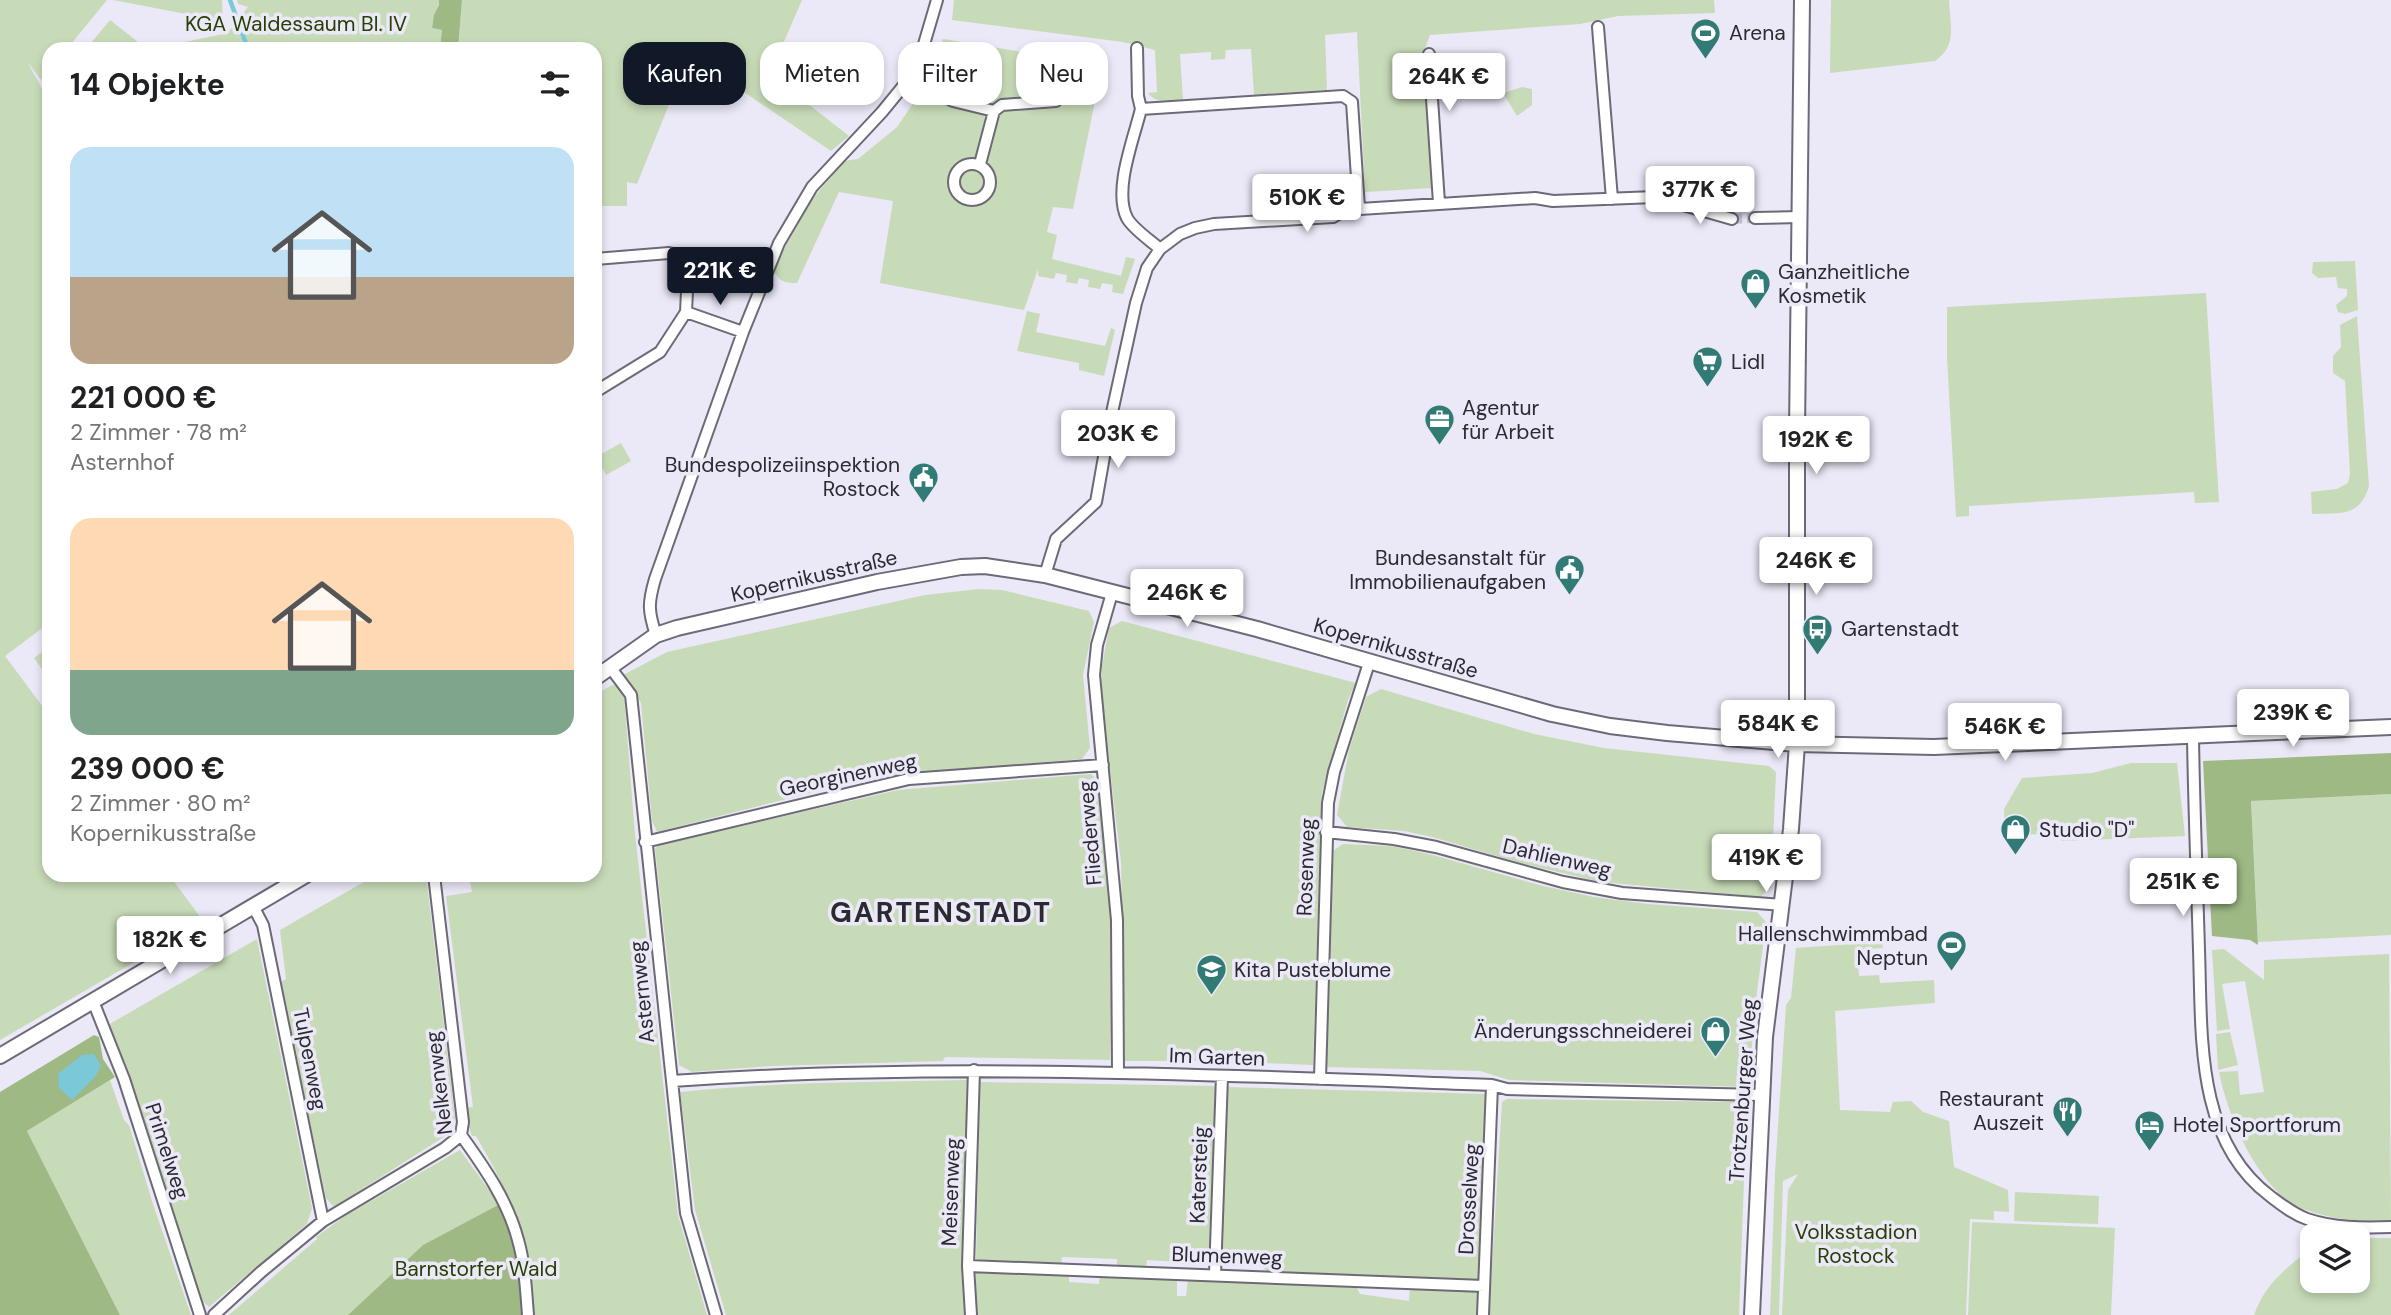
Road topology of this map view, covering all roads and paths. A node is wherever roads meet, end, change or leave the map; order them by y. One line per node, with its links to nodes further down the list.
1 (937, 0): 4 (street)
2 (1802, 0): 16 (street, Trotzenburger Weg)
3 (1598, 27): 13 (street)
4 (925, 42)
5 (1137, 48): 10 (street)
6 (1429, 54): 14 (street)
7 (898, 92): 22 (street)
8 (1016, 104): 11 (street)
9 (969, 105): 11 (street)
10 (1141, 109): 15 (street); 19 (street)
11 (994, 111): 12 (street)
12 (980, 164)
13 (1612, 199): 14 (street); 18 (street)
14 (1439, 204): 15 (street)
15 (1359, 208): 19 (street)
16 (1800, 217): 17 (street); 32 (street, Trotzenburger Weg)
17 (1755, 218)
18 (1732, 219)
19 (1160, 249): 24 (street)
20 (602, 258): 21 (street)
21 (686, 312): 22 (street); 23 (street)
22 (743, 332): 26 (street)
23 (602, 388)
24 (1045, 575): 25 (street, Kopernikusstraße); 26 (street, Kopernikusstraße)
25 (1112, 593): 27 (street, Kopernikusstraße); 33 (street, Fliederweg)
26 (656, 635): 28 (street, Kopernikusstraße)
27 (1369, 663): 32 (street, Kopernikusstraße); 34 (street, Rosenweg)
28 (610, 667): 29 (street, Kopernikusstraße); 35 (street, Asternweg)
29 (602, 673)
30 (2391, 727): 31 (street, Kopernikusstraße)
31 (2193, 737): 32 (street, Kopernikusstraße); 51 (street)
32 (1797, 744): 38 (street, Trotzenburger Weg)
33 (1103, 765): 35 (street, Georginenweg); 43 (street, Fliederweg)
34 (1326, 832): 38 (street, Dahlienweg); 45 (street, Rosenweg)
35 (645, 842): 46 (street, Asternweg)
36 (294, 882): 39 (street)
37 (436, 882): 49 (street, Nelkenweg)
38 (1783, 905): 48 (street, Trotzenburger Weg)
39 (253, 906): 40 (street); 50 (street, Tulpenweg)
40 (93, 1001): 41 (street); 55 (street, Primelweg)
41 (0, 1056)
42 (974, 1070): 43 (street, Im Garten); 46 (street, Im Garten); 52 (street, Meisenweg)
43 (1118, 1073): 44 (street, Im Garten)
44 (1222, 1076): 45 (street, Im Garten); 53 (street, Katersteig)
45 (1320, 1079): 47 (street, Im Garten)
46 (671, 1081): 58 (street, Asternweg)
47 (1492, 1084): 48 (street, Im Garten); 54 (street, Drosselweg)
48 (1761, 1096): 61 (street, Trotzenburger Weg)
49 (461, 1135): 50 (street); 57 (street, Nelkenweg)
50 (323, 1221): 56 (street)
51 (2391, 1227)
52 (968, 1266): 53 (street, Blumenweg); 59 (street, Meisenweg)
53 (1214, 1275): 54 (street, Blumenweg)
54 (1484, 1286): 60 (street, Drosselweg)
55 (200, 1315)
56 (214, 1315)
57 (528, 1315)
58 (716, 1315)
59 (971, 1315)
60 (1483, 1315)
61 (1752, 1315)

